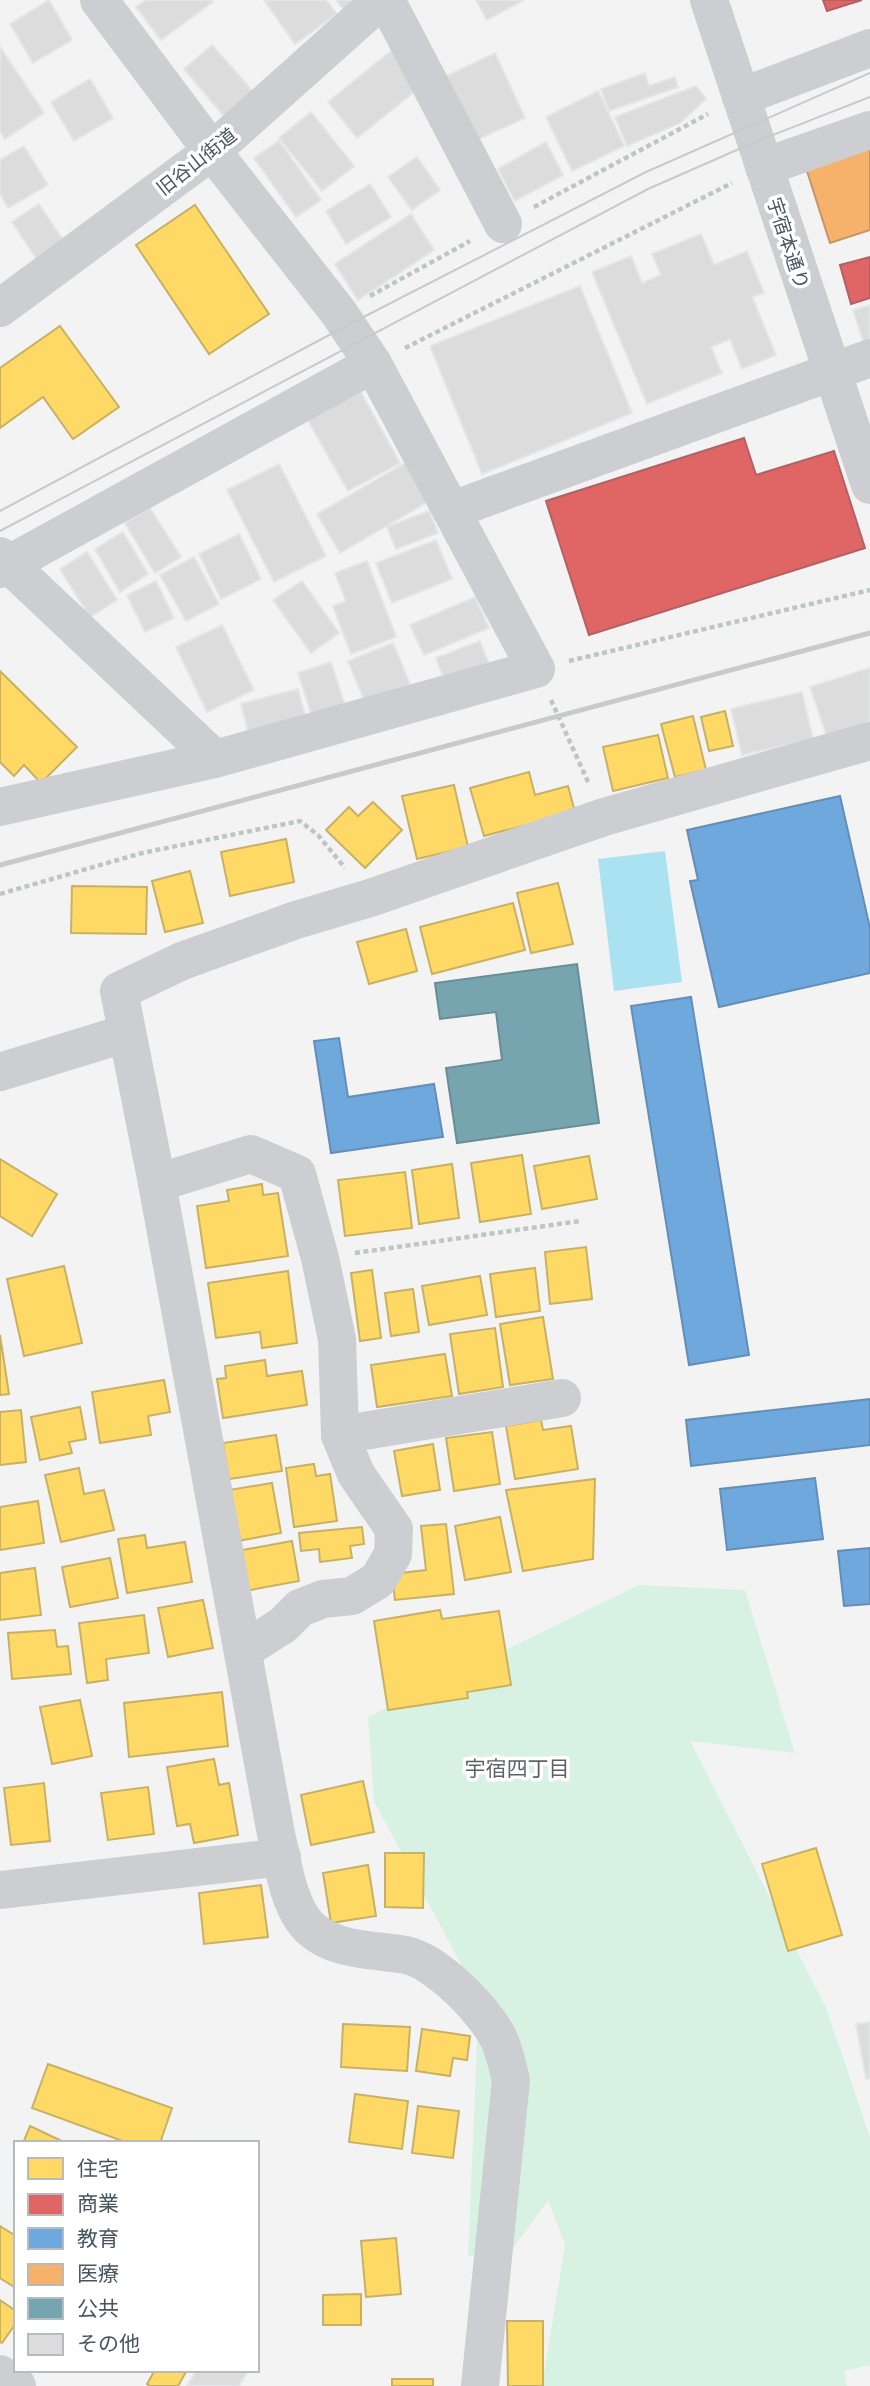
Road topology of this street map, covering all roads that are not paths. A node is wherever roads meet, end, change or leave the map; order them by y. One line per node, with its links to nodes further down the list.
1 (99, 0): 7 (street)
2 (384, 0): 7 (street, 旧谷山街道); 9 (street)
3 (709, 0): 5 (street, 宇宿本通り)
4 (870, 48): 5 (street)
5 (741, 97): 8 (street, 宇宿本通り)
6 (870, 130): 8 (street)
7 (212, 151): 10 (street, 旧谷山街道); 12 (street)
8 (764, 167): 13 (street, 宇宿本通り)
9 (503, 224)
10 (0, 308)
11 (870, 358): 13 (street)
12 (373, 364): 15 (street); 16 (street)
13 (832, 373): 14 (street, 宇宿本通り); 15 (street)
14 (870, 485)
15 (452, 510): 18 (street)
16 (3, 562): 18 (street)
17 (870, 741): 20 (street)
18 (215, 759): 19 (street)
19 (0, 807)
20 (127, 1033): 21 (street); 22 (street)
21 (0, 1072)
22 (157, 1183): 24 (street); 25 (street)
23 (562, 1398): 24 (street)
24 (340, 1435): 25 (street)
25 (244, 1650): 26 (street)
26 (282, 1857): 27 (street); 31 (street)
27 (0, 1887): 28 (street)
28 (0, 1913)
29 (0, 2374): 30 (street)
30 (17, 2386)
31 (480, 2386)

